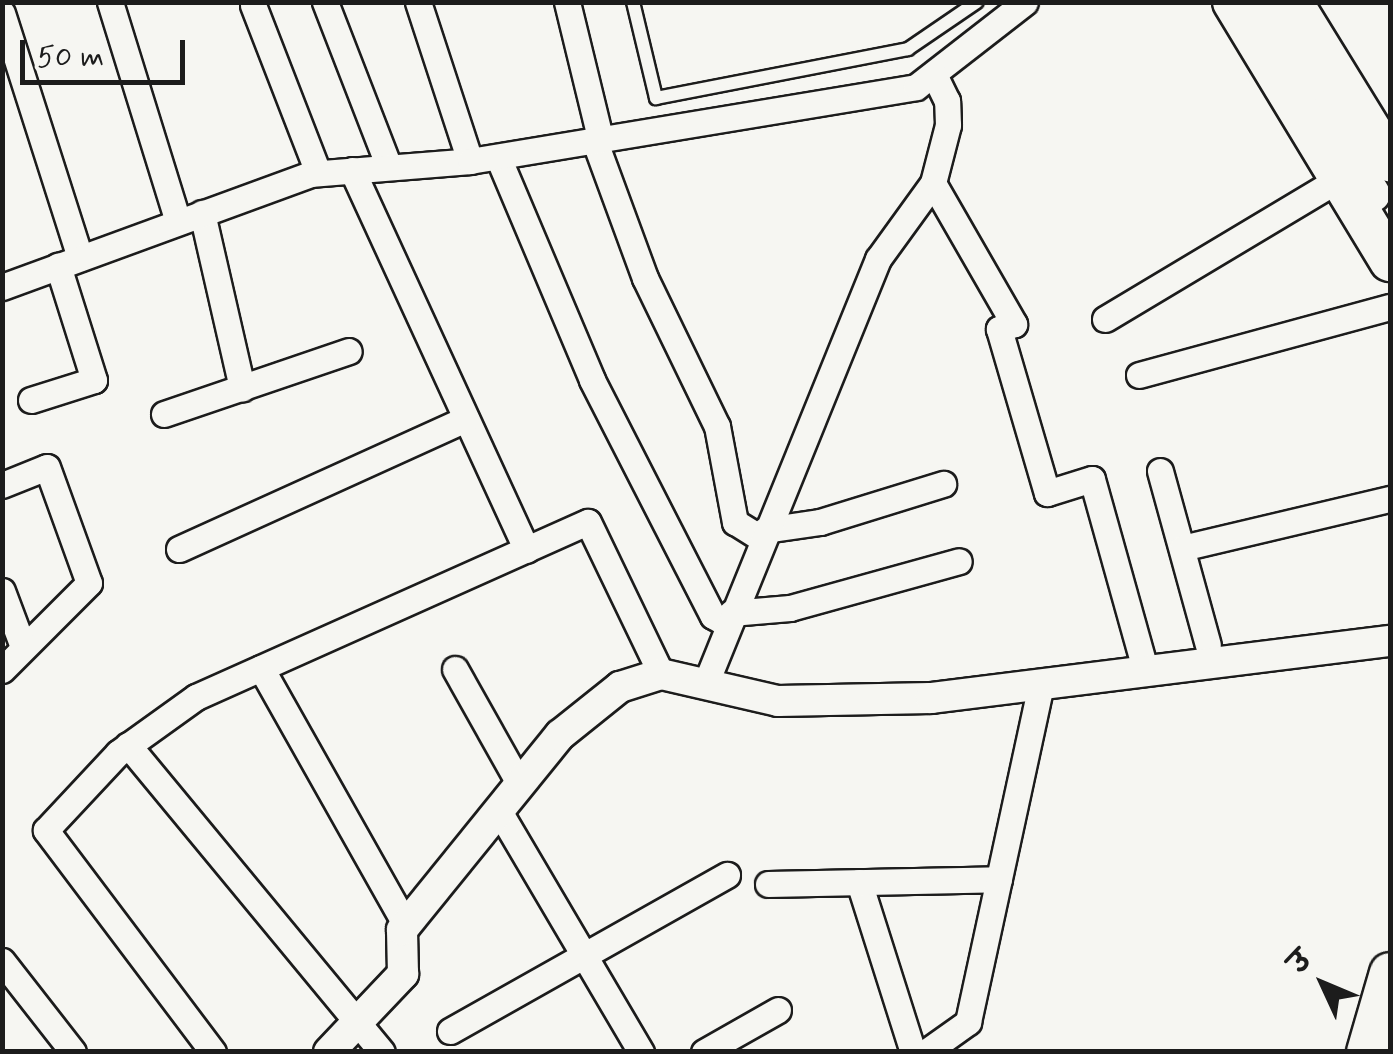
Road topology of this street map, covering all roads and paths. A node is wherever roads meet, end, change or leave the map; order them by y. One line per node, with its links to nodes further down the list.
1 (110, 2): 23 (street)
2 (324, 2): 18 (street)
3 (418, 2): 17 (street)
4 (567, 2): 14 (street)
5 (633, 2): 6 (lane)
6 (977, 2)
7 (1025, 2): 13 (street)
8 (1234, 2): 21 (main road)
9 (252, 5): 20 (street)
10 (1276, 12): 16 (main road); 24 (main road)
11 (2, 14): 12 (street)
12 (7, 41): 26 (street)
13 (934, 74): 14 (street); 22 (street)
14 (598, 141): 15 (street); 40 (street)
15 (498, 157): 17 (street); 46 (street)
16 (1390, 161)
17 (470, 162): 18 (street)
18 (389, 168): 19 (street)
19 (352, 170): 20 (street); 35 (street)
20 (318, 173): 23 (street)
21 (1342, 177): 25 (main road); 29 (street)
22 (932, 183): 40 (street); 53 (street)
23 (190, 218): 26 (street); 32 (street)
24 (1390, 224)
25 (1390, 261)
26 (69, 262): 27 (street); 33 (street)
27 (2, 287)
28 (1390, 308): 31 (street)
29 (1105, 319)
30 (348, 351): 32 (street)
31 (1139, 375)
32 (242, 388): 34 (street)
33 (31, 400)
34 (164, 414)
35 (466, 418): 42 (street); 43 (street)
36 (1160, 471): 41 (street)
37 (943, 484): 40 (street)
38 (2, 486): 49 (street)
39 (1390, 499): 41 (street)
40 (763, 534): 46 (street)
41 (1182, 548): 48 (street)
42 (179, 549)
43 (527, 550): 50 (street); 54 (street)
44 (959, 561): 46 (street)
45 (2, 591): 49 (street)
46 (729, 619): 55 (street)
47 (1390, 641): 53 (street)
48 (1208, 645)
49 (23, 647): 52 (street)
50 (261, 668): 57 (street); 64 (street)
51 (454, 669): 58 (street)
52 (2, 670)
53 (1146, 672): 56 (street)
54 (660, 674): 55 (street); 58 (street)
55 (705, 685): 56 (street)
56 (1040, 685): 61 (street)
57 (128, 745): 69 (street); 72 (street)
58 (520, 785): 59 (street)
59 (499, 810): 64 (street); 65 (street)
60 (727, 875): 65 (street)
61 (999, 879): 62 (street); 78 (street)
62 (859, 882): 63 (street); 77 (street)
63 (768, 884)
64 (406, 925): 69 (street)
65 (584, 954): 70 (street); 75 (street)
66 (2, 961): 71 (street)
67 (1390, 972): 79 (main road)
68 (778, 1010): 76 (street)
69 (356, 1023): 73 (street); 74 (street)
70 (450, 1030)
71 (73, 1052)
72 (213, 1052)
73 (329, 1052)
74 (382, 1052)
75 (641, 1052)
76 (704, 1052)
77 (913, 1052)
78 (926, 1052)
79 (1367, 1052)

